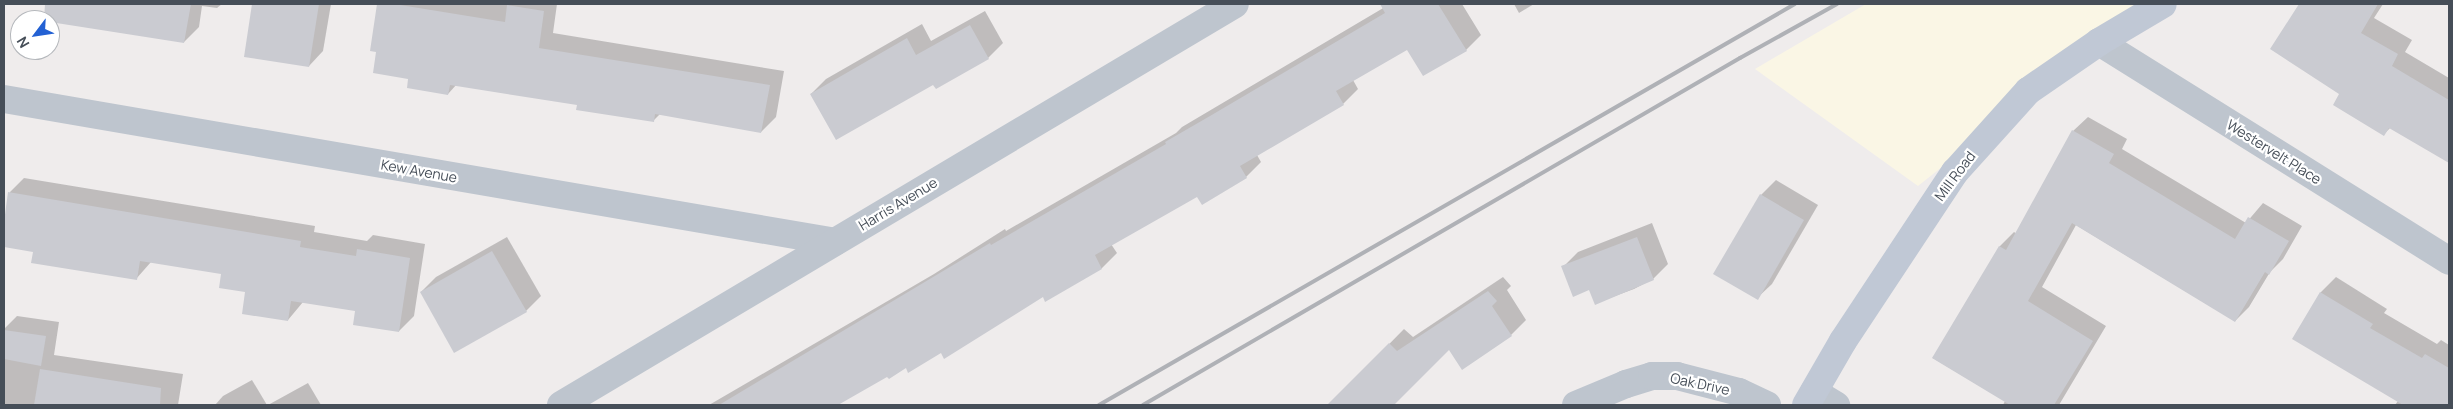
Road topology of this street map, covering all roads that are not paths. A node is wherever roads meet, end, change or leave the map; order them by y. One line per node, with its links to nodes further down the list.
1 (1235, 4): 5 (street, Harris Avenue)
2 (2163, 4): 3 (main road, Mill Road)
3 (2098, 42): 6 (street, Westervelt Place); 7 (main road, Mill Road)
4 (4, 99): 5 (street, Kew Avenue)
5 (834, 242): 8 (street, Harris Avenue)
6 (2449, 261)
7 (1819, 401)
8 (561, 405)
9 (1576, 405): 10 (street, Oak Drive)
10 (1767, 405)

